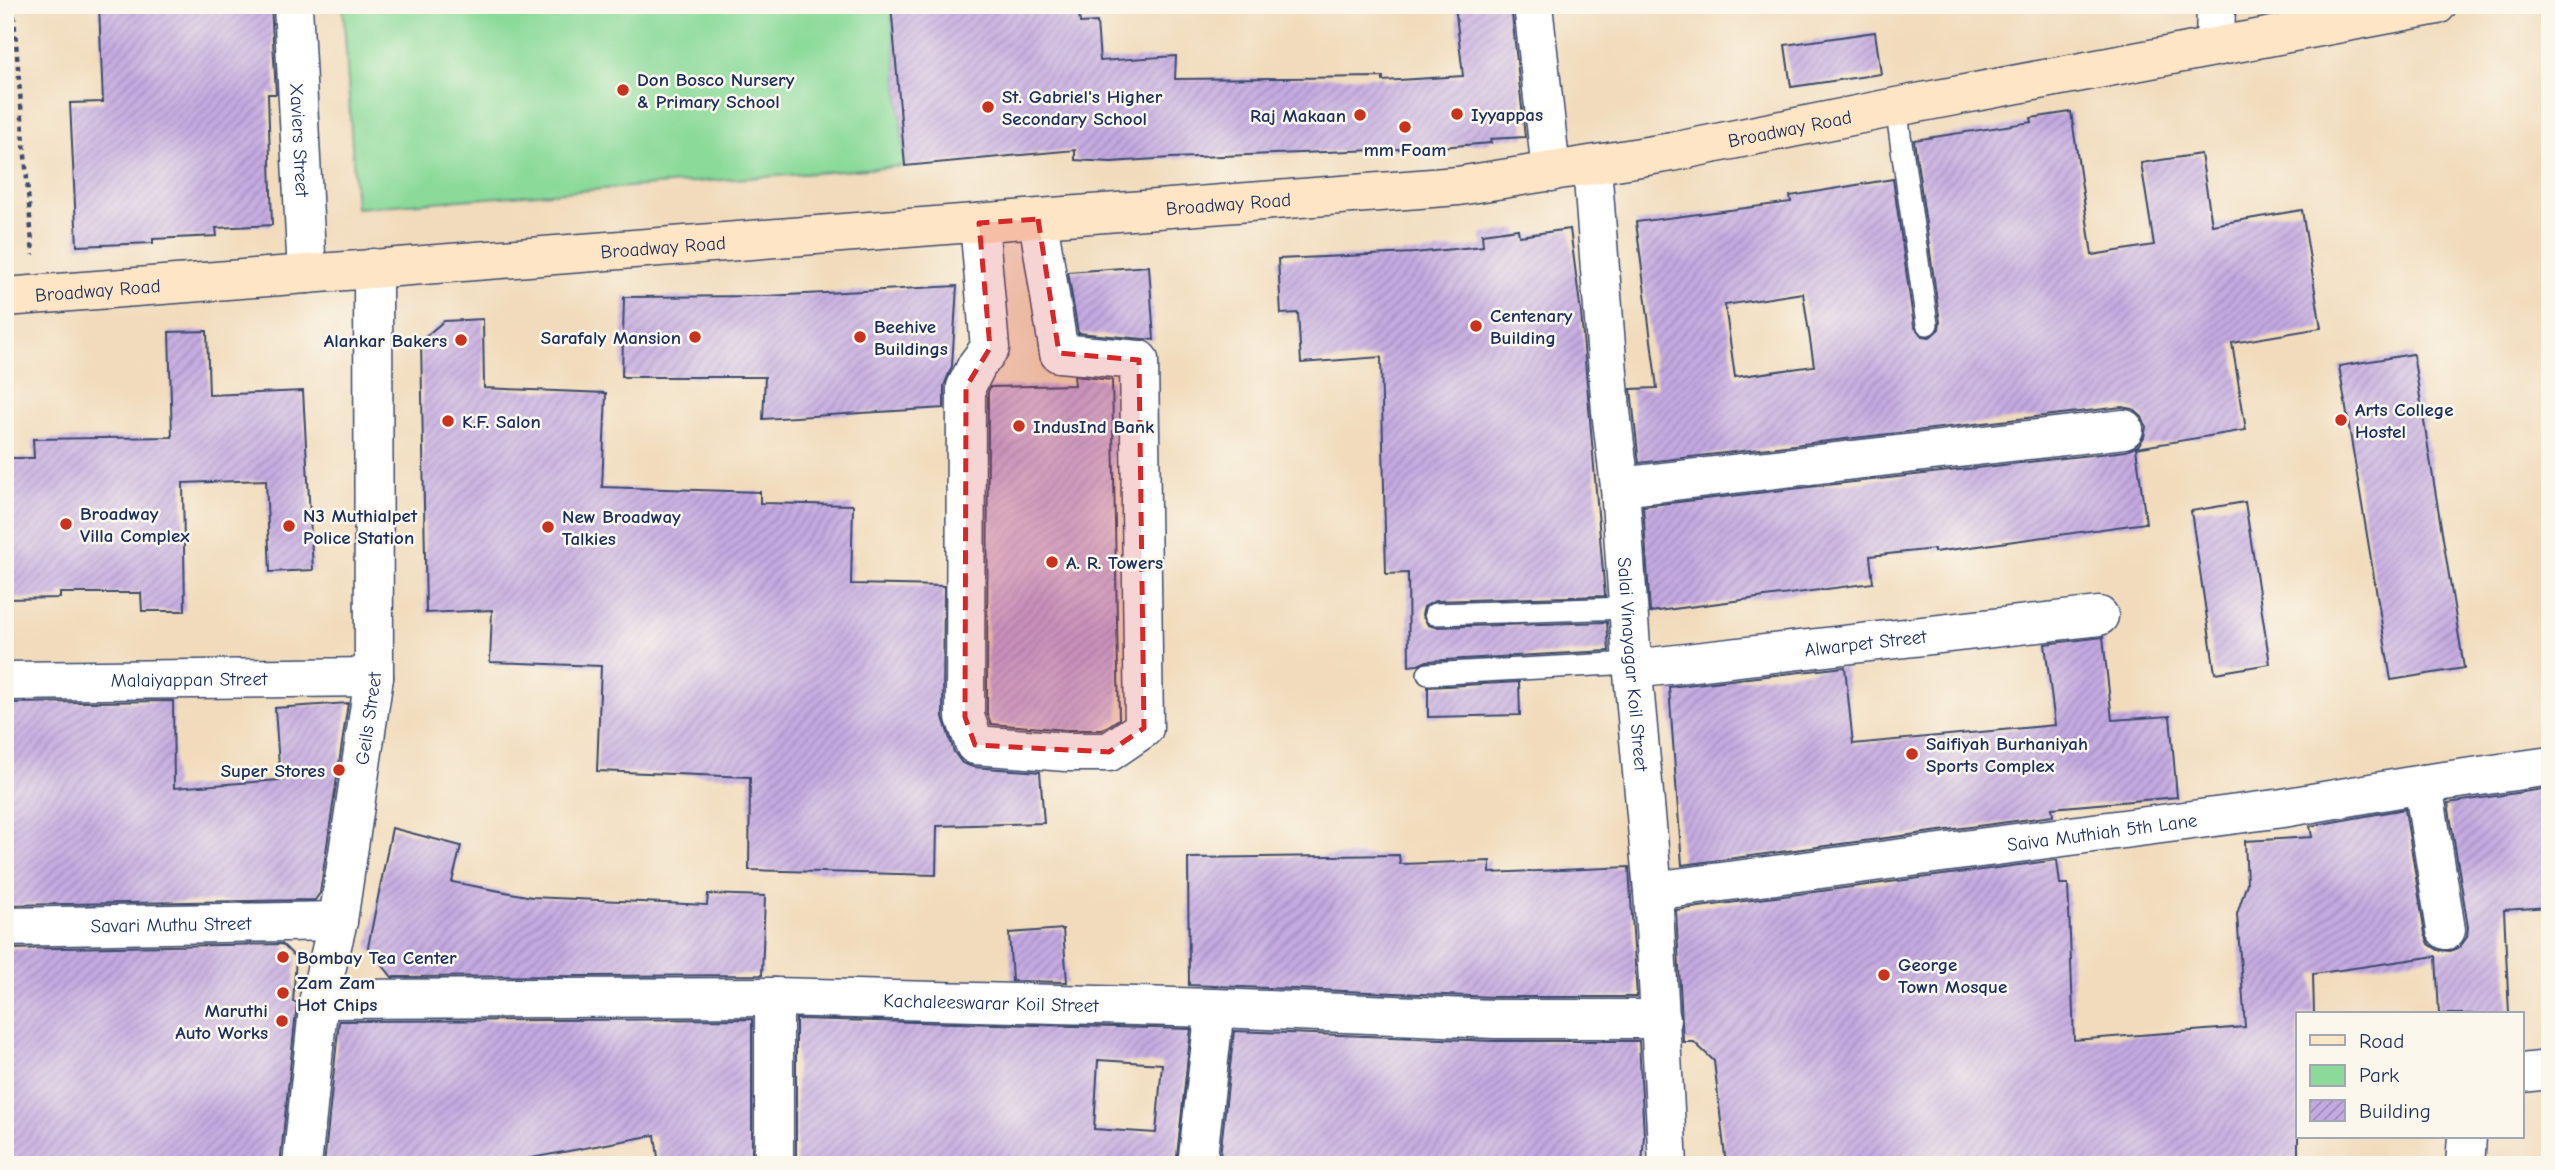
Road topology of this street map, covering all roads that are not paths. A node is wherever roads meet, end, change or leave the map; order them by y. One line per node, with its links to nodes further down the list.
1 (293, 5): 12 (street, Xaviers Street)
2 (1533, 5): 8 (street)
3 (2216, 5): 5 (street)
4 (2437, 5): 5 (main road, Broadway Road)
5 (2215, 46): 6 (main road, Broadway Road)
6 (1895, 107): 7 (main road, Broadway Road); 14 (lane)
7 (1592, 166): 8 (main road, Broadway Road); 16 (street, Salai Vinayagar Koil Street)
8 (1551, 172): 9 (main road, Broadway Road)
9 (1038, 219): 10 (main road, Broadway Road); 10 (street)
10 (979, 223): 11 (main road, Broadway Road)
11 (373, 268): 12 (main road, Broadway Road); 22 (street, Geils Street)
12 (307, 274): 13 (main road, Broadway Road)
13 (21, 296)
14 (1927, 324)
15 (2124, 429): 16 (street)
16 (1620, 487): 17 (street, Salai Vinayagar Koil Street)
17 (1628, 608): 18 (lane); 20 (street, Salai Vinayagar Koil Street)
18 (1435, 614)
19 (2099, 616): 20 (street, Alwarpet Street)
20 (1633, 666): 21 (lane); 26 (street, Salai Vinayagar Koil Street)
21 (1429, 674)
22 (374, 677): 23 (street, Malaiyappan Street); 27 (street, Geils Street)
23 (5, 681)
24 (2550, 766): 25 (street, Saiva Muthiah 5th Lane)
25 (2423, 783): 26 (street, Saiva Muthiah 5th Lane); 29 (street)
26 (1653, 891): 33 (street, Salai Vinayagar Koil Street)
27 (338, 921): 28 (street, Savari Muthu Street); 31 (street, Geils Street)
28 (5, 927)
29 (2446, 930)
30 (774, 997): 31 (street, Kachaleeswarar Koil Street); 32 (street, Kachaleeswarar Koil Street); 38 (street)
31 (319, 999): 37 (street, Geils Street)
32 (1214, 1008): 33 (street, Kachaleeswarar Koil Street); 39 (street)
33 (1661, 1019): 40 (street, Salai Vinayagar Koil Street)
34 (2550, 1070): 35 (street)
35 (2524, 1073)
36 (2467, 1138): 41 (street)
37 (302, 1165)
38 (774, 1165)
39 (1197, 1165)
40 (1668, 1165)
41 (2465, 1165)

